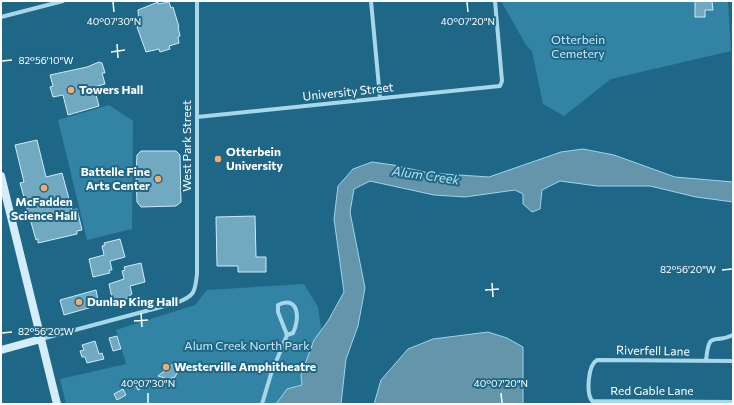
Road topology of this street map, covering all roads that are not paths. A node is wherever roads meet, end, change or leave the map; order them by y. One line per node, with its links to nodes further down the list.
1 (60, 1): 5 (street)
2 (197, 1): 7 (street, West Park Street)
3 (371, 1): 6 (street)
4 (495, 1): 6 (street, University Street)
5 (1, 17)
6 (380, 98): 7 (street, University Street)
7 (197, 117): 11 (street, West Park Street)
8 (2, 181): 11 (main road)
9 (287, 334): 9 (street); 18 (street)
10 (733, 335): 13 (street)
11 (41, 339): 12 (main road); 17 (main road)
12 (1, 350)
13 (706, 361): 14 (street, Riverfell Lane); 15 (street, Riverfell Lane)
14 (733, 361)
15 (590, 381): 16 (street, Red Gable Lane)
16 (733, 402)
17 (57, 404)
18 (262, 404)

